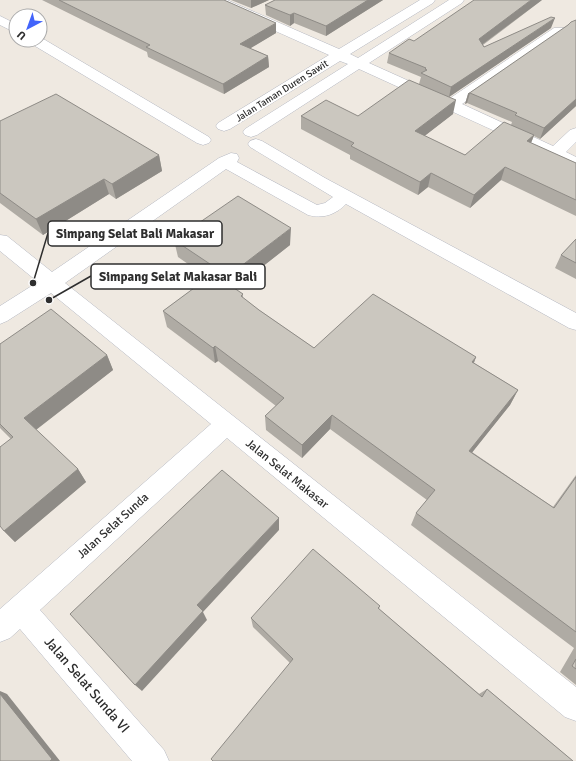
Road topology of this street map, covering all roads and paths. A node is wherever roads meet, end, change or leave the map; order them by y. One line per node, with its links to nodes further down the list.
1 (217, 0): 5 (street, Jalan Taman Duren Sawit)
2 (429, 0): 8 (street, Jalan Taman Duren Sawit)
3 (458, 0): 9 (street, Jalan Taman Duren Sawit)
4 (266, 8): 5 (street)
5 (252, 15): 8 (street, Jalan Taman Duren Sawit)
6 (560, 31): 10 (street)
7 (48, 48): 14 (street)
8 (339, 55): 9 (street, Jalan Taman Duren Sawit); 11 (street, Jalan Taman Duren Sawit)
9 (358, 63): 10 (street, Jalan Taman Duren Sawit); 13 (street, Jalan Taman Duren Sawit)
10 (450, 105): 15 (street, Jalan Taman Duren Sawit)
11 (224, 126): 13 (street); 14 (street)
12 (576, 133): 15 (street)
13 (253, 138): 16 (street); 18 (street)
14 (203, 140): 16 (street)
15 (555, 153): 17 (street, Jalan Taman Duren Sawit)
16 (228, 160): 18 (street); 20 (street)
17 (576, 163)
18 (345, 196): 22 (street)
19 (0, 241): 20 (street, Jalan Selat Makasar)
20 (51, 283): 21 (street); 23 (street, Jalan Selat Makasar)
21 (0, 316)
22 (576, 322)
23 (226, 425): 24 (street, Jalan Selat Sunda); 26 (street, Jalan Selat Makasar)
24 (21, 609): 25 (street, Jalan Selat Sunda); 27 (street, Jalan Selat Sunda VI)
25 (0, 628)
26 (576, 706)
27 (153, 761)

